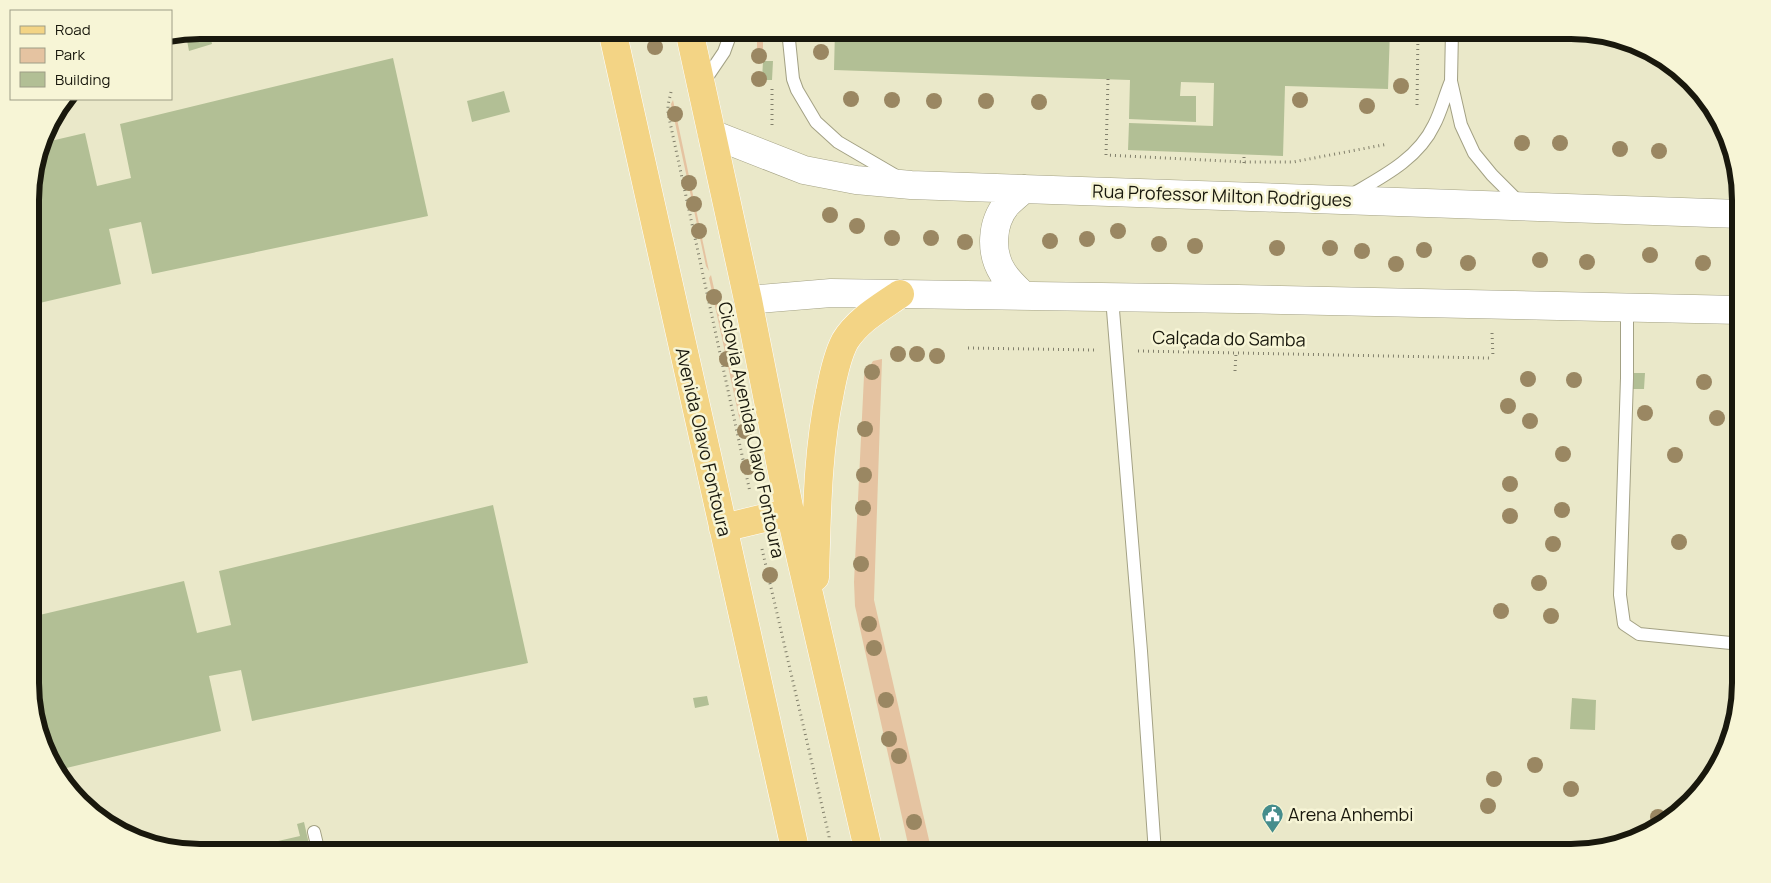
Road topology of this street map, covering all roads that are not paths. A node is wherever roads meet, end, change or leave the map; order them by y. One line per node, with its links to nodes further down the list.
1 (614, 39): 21 (main road, Avenida Olavo Fontoura)
2 (691, 39): 7 (main road)
3 (729, 39): 7 (lane)
4 (789, 39): 9 (lane)
5 (1452, 39): 6 (lane)
6 (1451, 81): 11 (lane); 12 (lane)
7 (701, 85): 8 (main road)
8 (712, 134): 9 (street, Rua Professor Milton Rodrigues); 17 (main road)
9 (911, 185): 10 (street, Rua Professor Milton Rodrigues)
10 (1024, 189): 11 (street, Rua Professor Milton Rodrigues); 15 (street)
11 (1343, 200): 12 (street, Rua Professor Milton Rodrigues)
12 (1524, 206): 13 (street, Rua Professor Milton Rodrigues)
13 (1732, 214)
14 (900, 294): 15 (street); 17 (street); 22 (main road)
15 (1024, 296): 16 (street)
16 (1112, 298): 18 (street); 28 (lane)
17 (748, 300): 20 (main road)
18 (1628, 307): 19 (street); 23 (lane)
19 (1732, 310)
20 (790, 512): 21 (main road); 22 (main road)
21 (722, 528): 26 (main road, Avenida Olavo Fontoura)
22 (814, 619): 27 (main road)
23 (1732, 643)
24 (314, 832): 25 (lane)
25 (317, 844)
26 (794, 844)
27 (867, 844)
28 (1154, 844)

